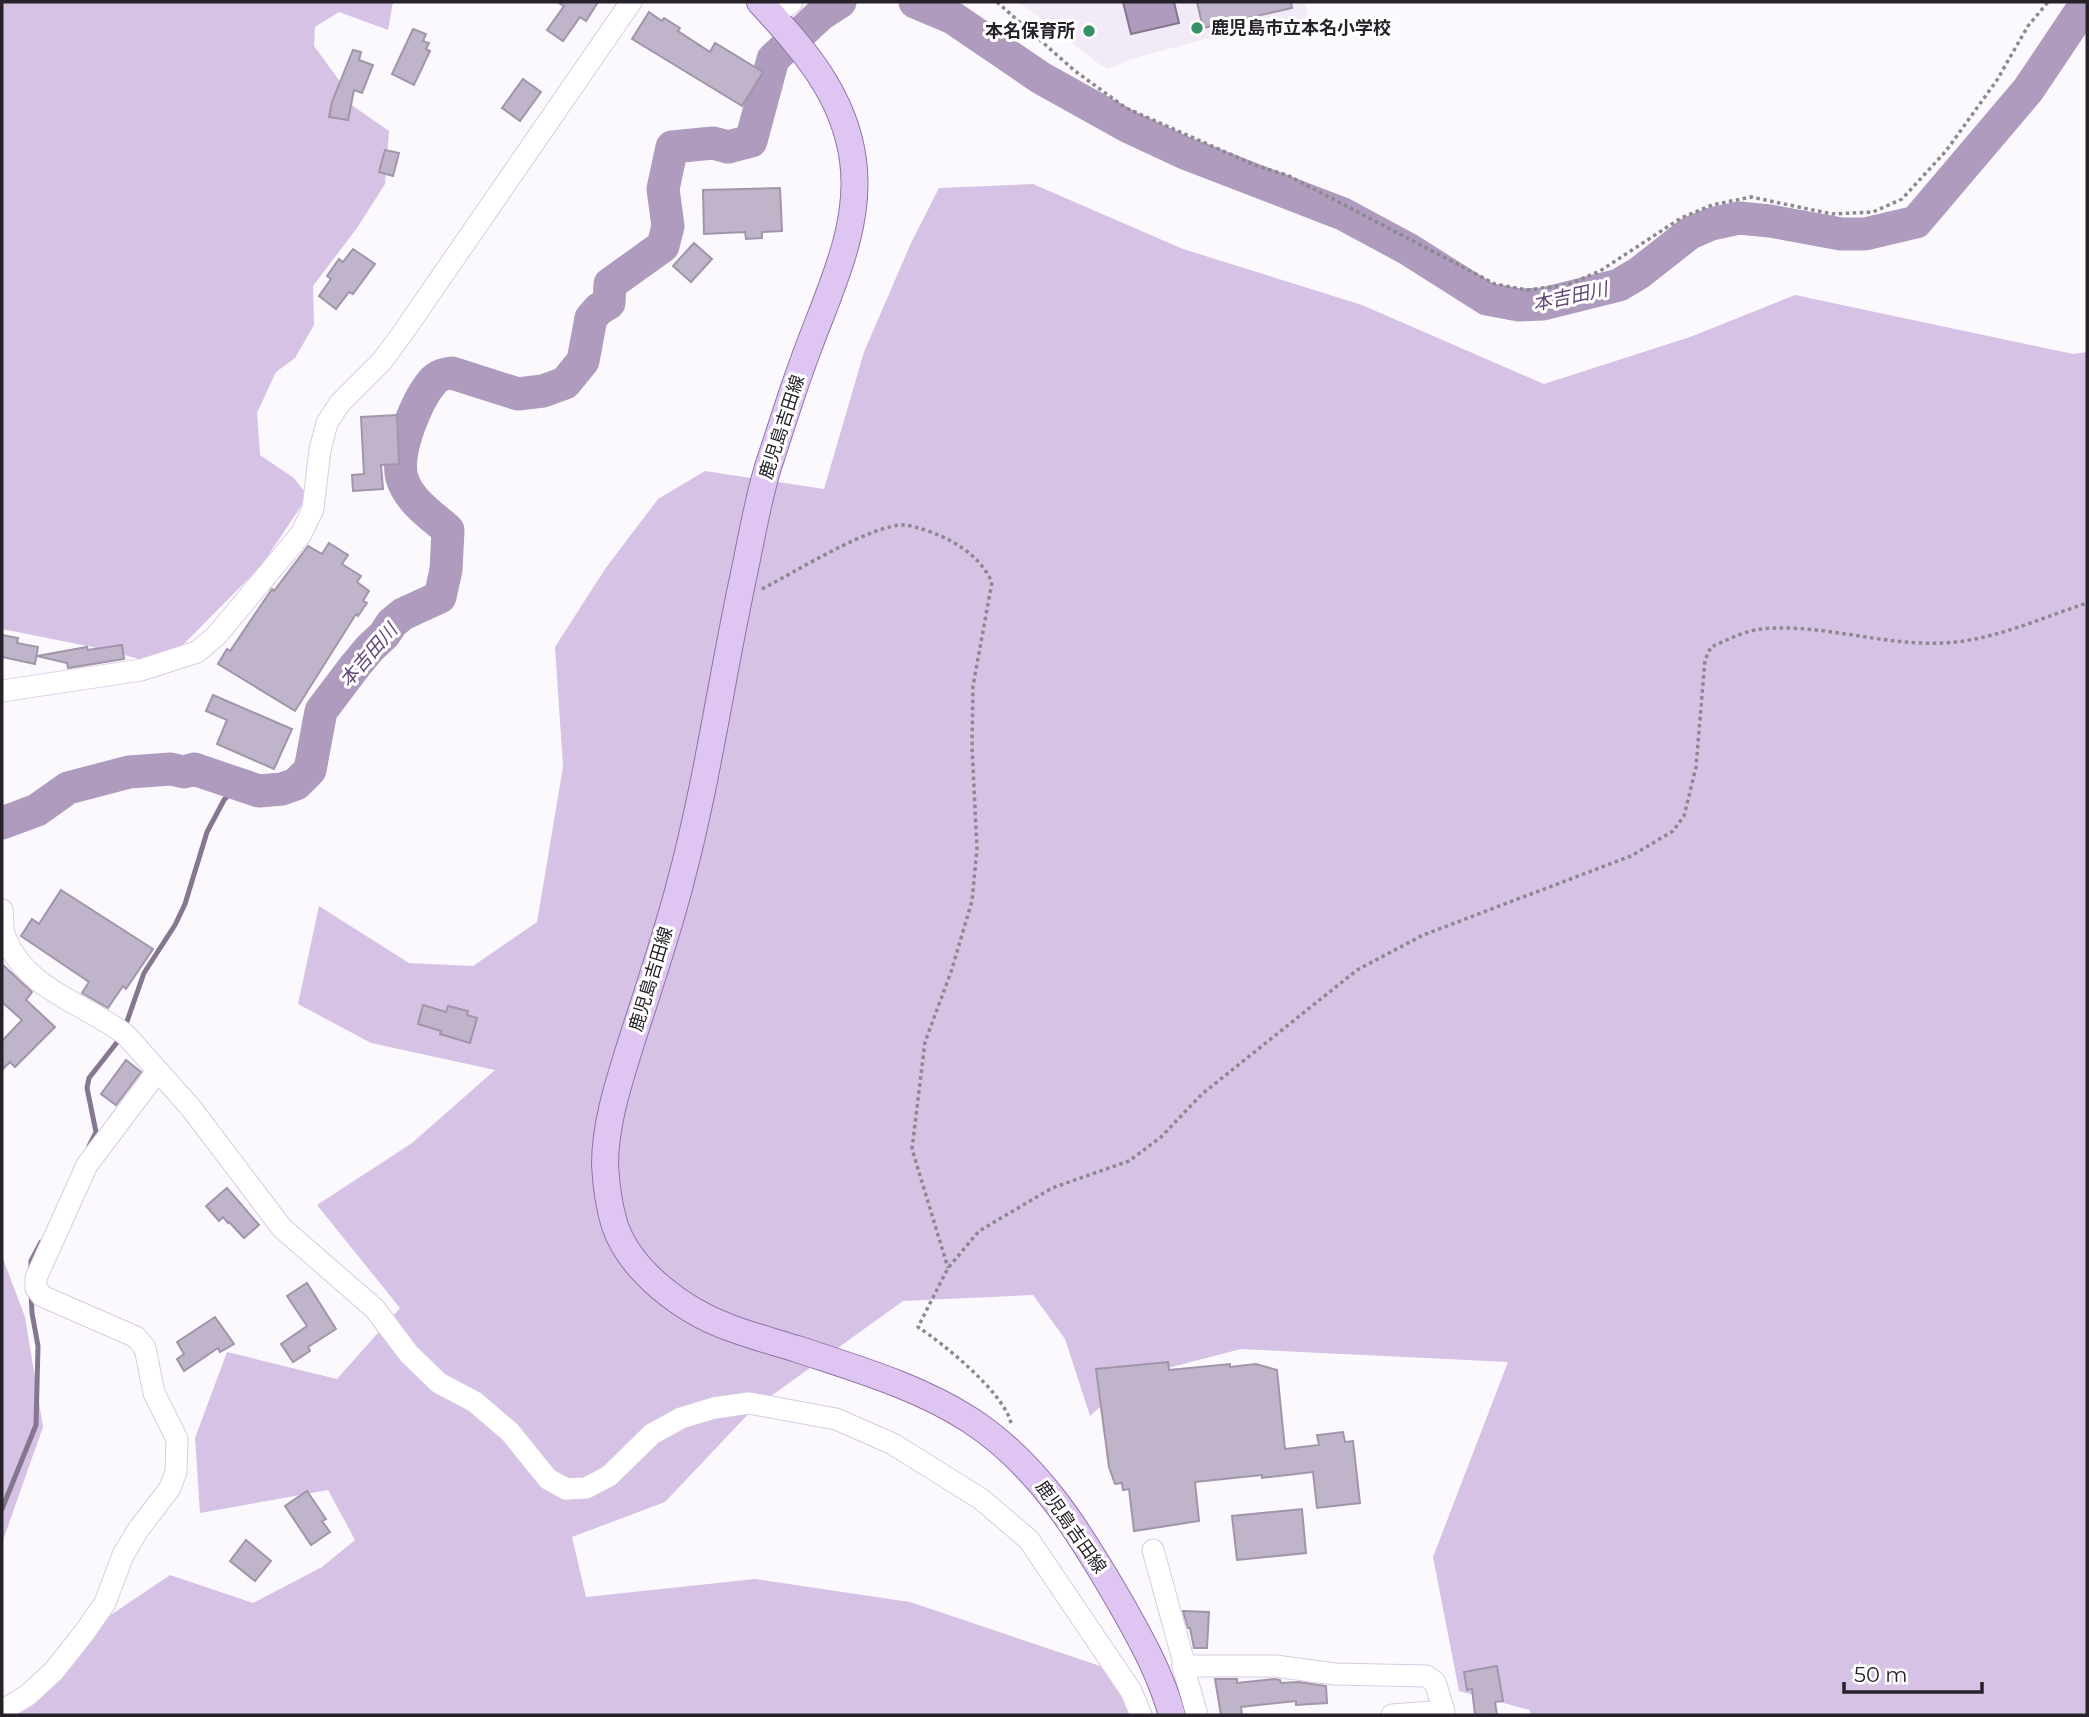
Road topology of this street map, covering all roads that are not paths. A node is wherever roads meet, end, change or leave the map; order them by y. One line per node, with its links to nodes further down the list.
1 (631, 2): 3 (street)
2 (778, 13): 11 (main road, 鹿児島吉田線)
3 (2, 691)
4 (2, 910): 5 (street)
5 (3, 935): 6 (street)
6 (157, 1072): 9 (street); 10 (street)
7 (1153, 1550): 8 (street)
8 (1182, 1666): 12 (street); 13 (street)
9 (2, 1711)
10 (1141, 1715)
11 (1172, 1715)
12 (1197, 1715)
13 (1392, 1715)

